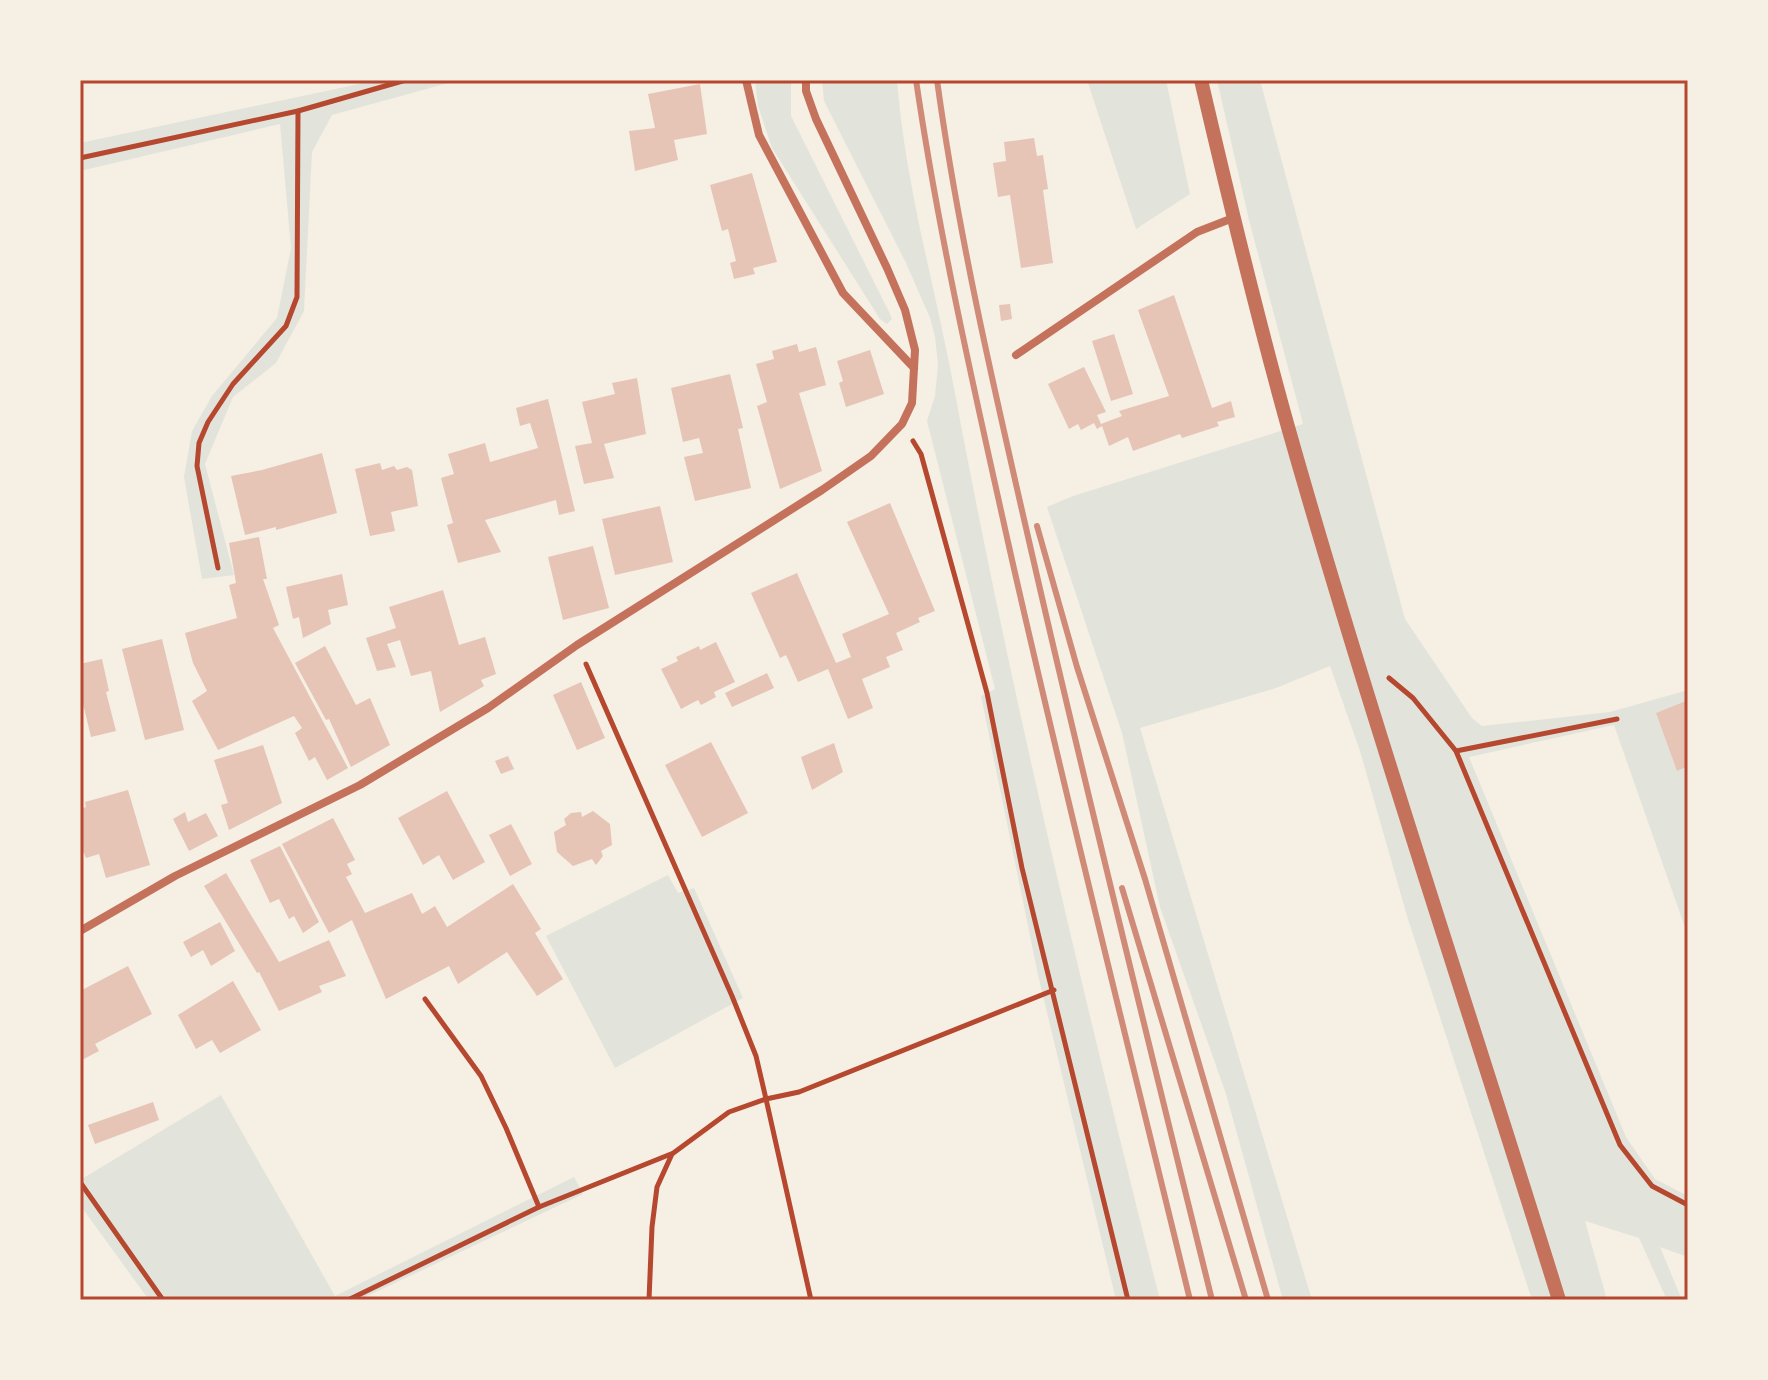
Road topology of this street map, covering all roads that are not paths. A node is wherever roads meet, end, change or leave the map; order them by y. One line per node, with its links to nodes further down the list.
1 (746, 80): 6 (street)
2 (806, 80): 6 (street)
3 (1201, 80): 4 (street)
4 (1233, 218): 5 (street); 8 (street)
5 (1016, 355)
6 (914, 368): 7 (street)
7 (80, 931)
8 (1559, 1300)

